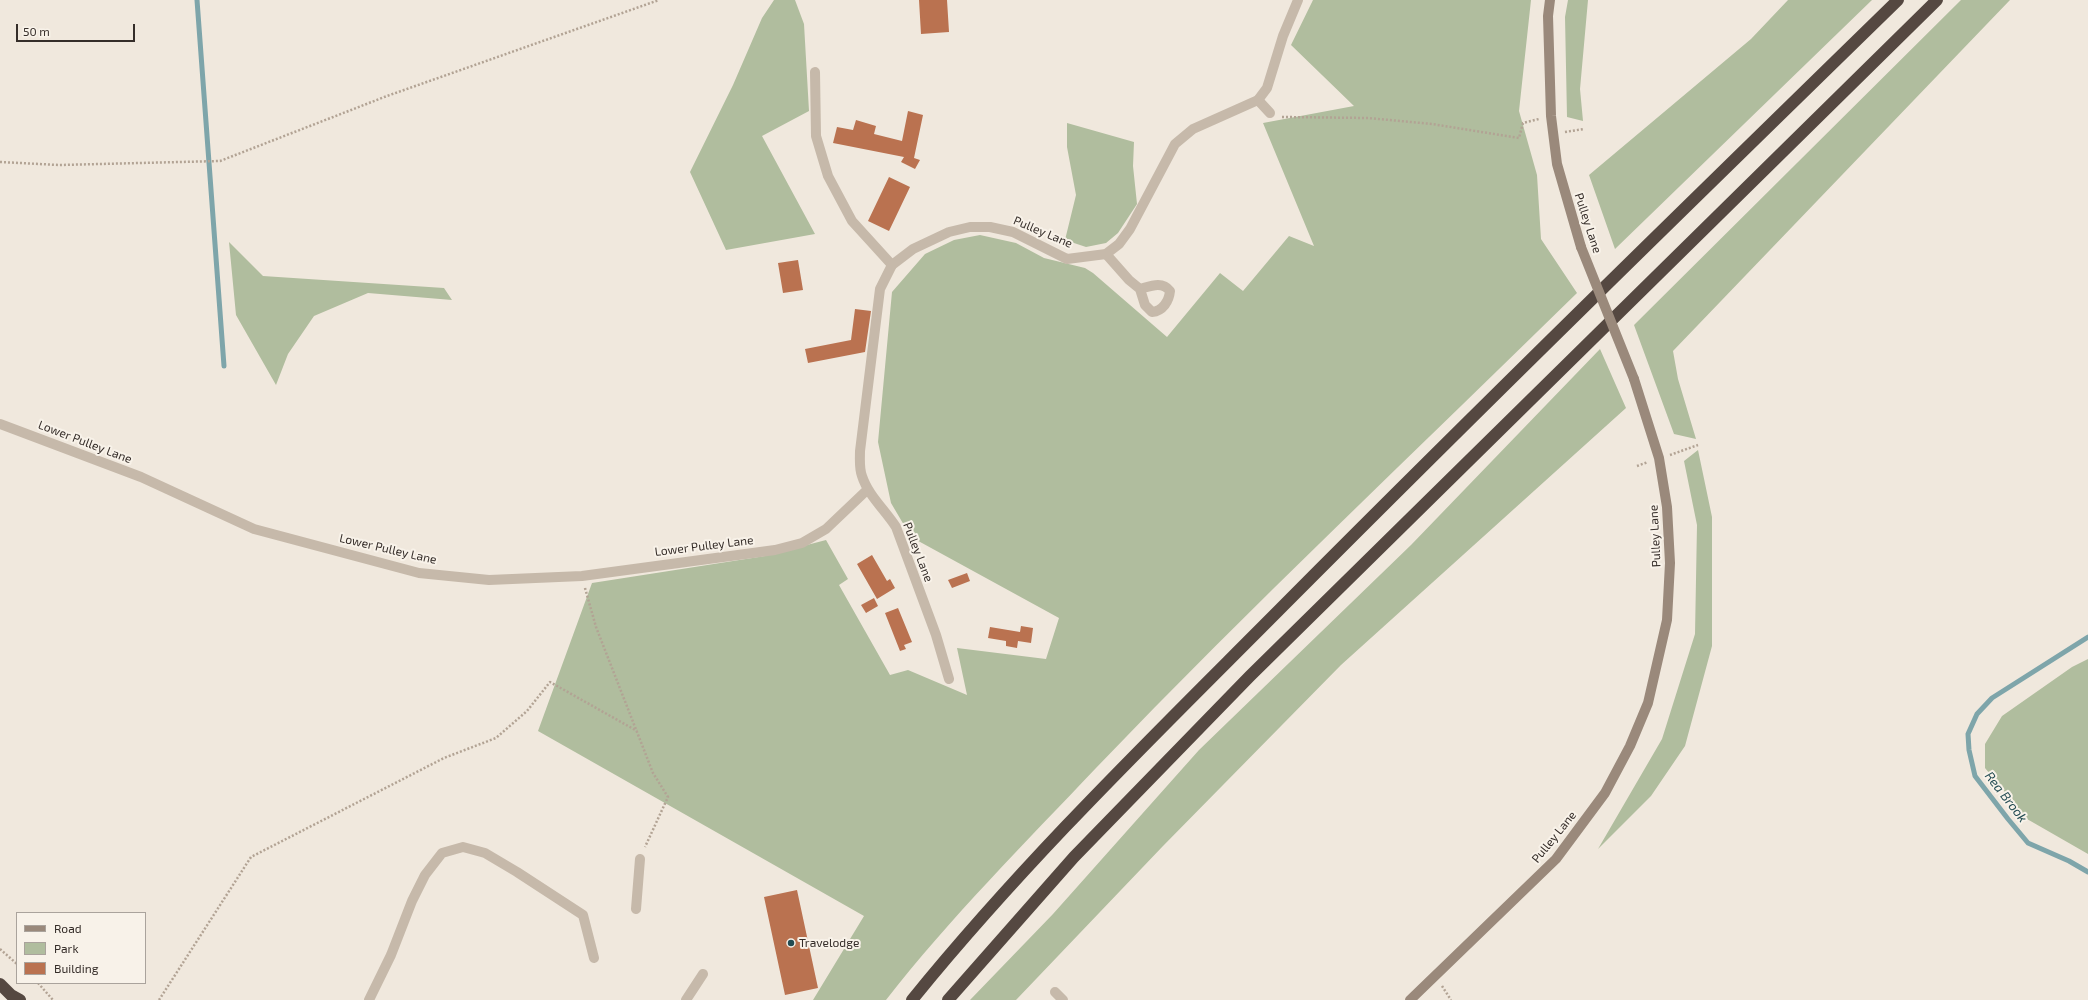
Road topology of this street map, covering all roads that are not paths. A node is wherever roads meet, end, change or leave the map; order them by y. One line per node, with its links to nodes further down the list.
1 (1298, 0): 6 (street)
2 (1550, 0): 26 (street, Pulley Lane, bridge)
3 (1898, 0): 23 (highway)
4 (1937, 0): 24 (highway)
5 (815, 72): 9 (street)
6 (1258, 100): 7 (street); 8 (street)
7 (1270, 114)
8 (1106, 254): 9 (street, Pulley Lane); 10 (street)
9 (892, 265): 12 (street, Pulley Lane)
10 (1140, 289)
11 (0, 424): 12 (street, Lower Pulley Lane)
12 (867, 490): 13 (street, Pulley Lane)
13 (949, 679)
14 (640, 859): 15 (street)
15 (636, 909)
16 (594, 958): 21 (street)
17 (703, 974): 22 (street)
18 (0, 984): 20 (highway)
19 (1055, 992): 25 (street)
20 (15, 998)
21 (369, 1000)
22 (686, 1000)
23 (912, 1000)
24 (948, 1000)
25 (1063, 1000)
26 (1410, 1000)

